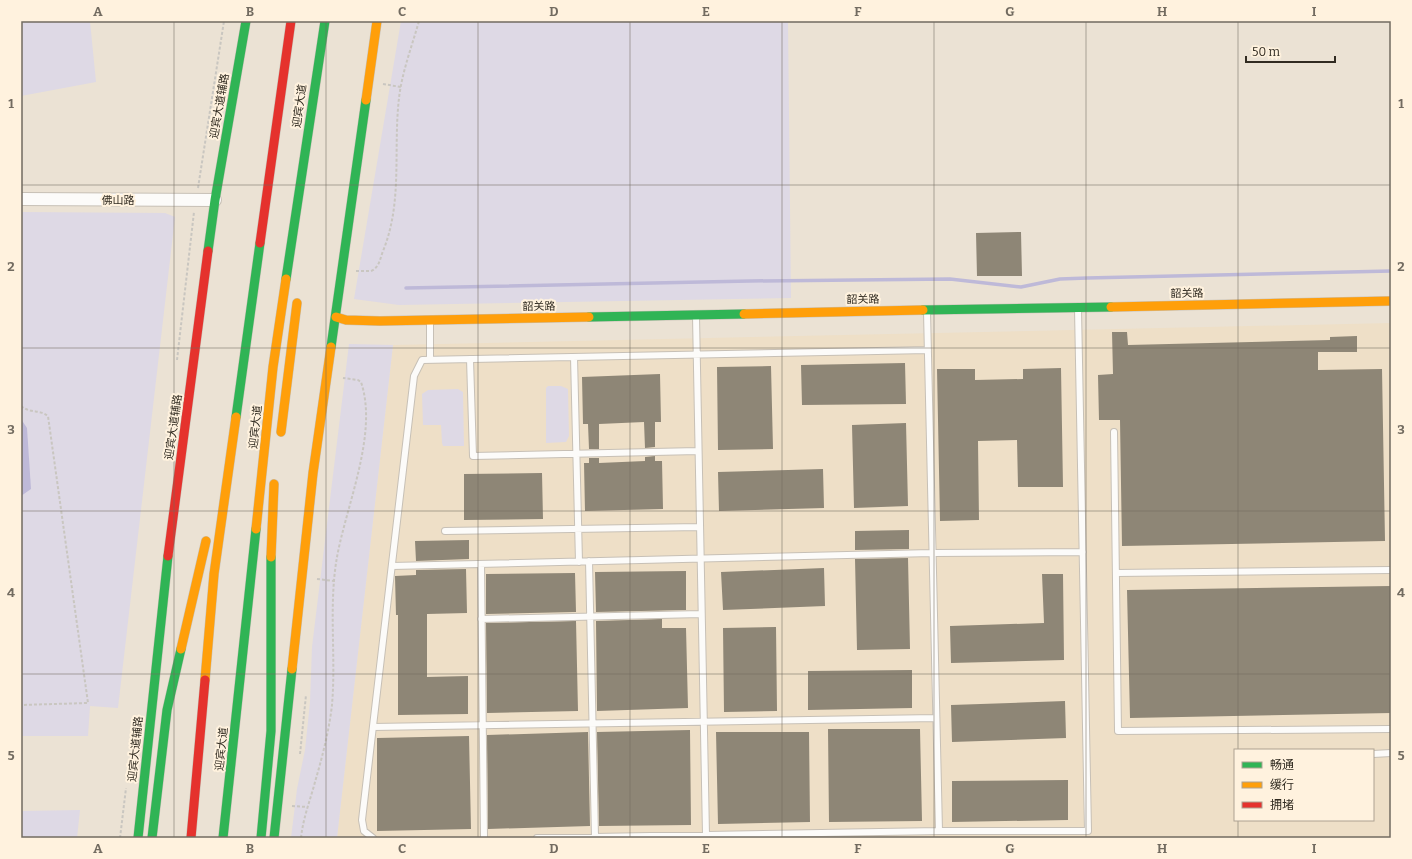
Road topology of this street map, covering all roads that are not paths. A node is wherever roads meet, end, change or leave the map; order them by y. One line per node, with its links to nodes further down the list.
1 (246, 21): 8 (main road, 迎宾大道辅路)
2 (291, 21): 5 (main road, 迎宾大道)
3 (325, 21): 6 (main road, 迎宾大道)
4 (377, 21): 16 (main road)
5 (283, 72): 14 (main road); 57 (main road, 迎宾大道)
6 (315, 78): 9 (main road); 58 (main road, 迎宾大道)
7 (21, 199): 8 (street, 佛山路)
8 (215, 200): 55 (main road, 迎宾大道辅路)
9 (302, 235)
10 (298, 290): 24 (main road)
11 (1391, 301): 12 (main road, 韶关路)
12 (1078, 307): 13 (main road, 韶关路); 32 (lane)
13 (927, 310): 15 (main road, 韶关路); 18 (lane)
14 (241, 311)
15 (696, 315): 17 (main road, 韶关路); 19 (lane)
16 (336, 317): 17 (main road, 韶关路); 60 (main road)
17 (430, 320): 22 (lane)
18 (928, 350): 19 (lane); 33 (lane)
19 (696, 354): 20 (lane); 25 (lane)
20 (574, 357): 21 (lane); 26 (lane)
21 (470, 359): 22 (lane); 26 (lane)
22 (430, 360): 38 (lane)
23 (1114, 432): 40 (lane)
24 (280, 439)
25 (698, 451): 26 (lane); 28 (lane)
26 (576, 454): 29 (lane)
27 (276, 471): 59 (main road)
28 (700, 527): 29 (lane); 34 (lane)
29 (578, 529): 31 (lane); 36 (lane)
30 (208, 530): 56 (main road)
31 (445, 531)
32 (1083, 552): 33 (lane); 52 (lane)
33 (932, 553): 34 (lane); 44 (lane)
34 (700, 558): 35 (lane); 41 (lane)
35 (589, 561): 36 (lane); 42 (lane)
36 (579, 562): 37 (lane)
37 (481, 564): 38 (lane); 43 (lane)
38 (392, 566): 48 (lane)
39 (1391, 570): 40 (lane)
40 (1116, 573): 49 (lane)
41 (701, 614): 42 (lane); 45 (lane)
42 (590, 616): 43 (lane); 46 (lane)
43 (481, 619): 47 (lane)
44 (936, 718): 45 (lane); 52 (lane)
45 (703, 721): 46 (lane); 53 (lane)
46 (592, 723): 47 (lane); 54 (lane)
47 (483, 724): 48 (lane); 62 (lane)
48 (373, 727): 61 (lane)
49 (1391, 728)
50 (1391, 753): 51 (lane)
51 (1374, 754)
52 (938, 831): 53 (lane)
53 (706, 835): 54 (lane)
54 (594, 837): 63 (lane)
55 (138, 838)
56 (152, 838)
57 (191, 838)
58 (223, 838)
59 (261, 838)
60 (274, 838)
61 (373, 838)
62 (484, 838)
63 (537, 838)

